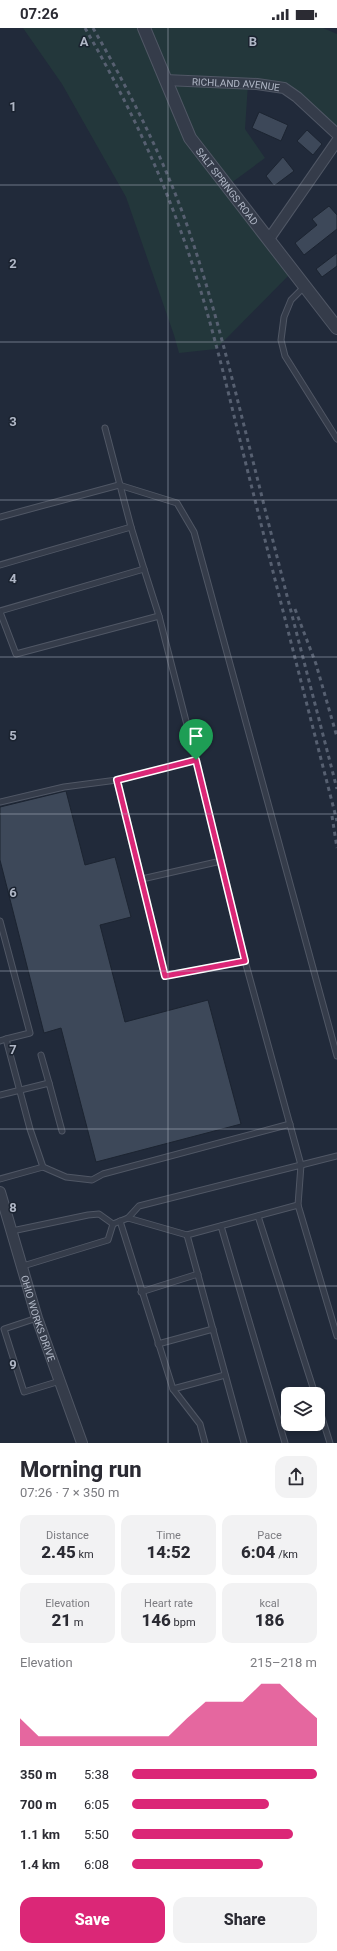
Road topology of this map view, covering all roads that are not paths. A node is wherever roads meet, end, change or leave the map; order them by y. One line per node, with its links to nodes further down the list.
1 (144, 28): 2 (street, SALT SPRINGS ROAD)
2 (165, 80): 3 (street, RICHLAND AVENUE); 5 (street, SALT SPRINGS ROAD)
3 (337, 134)
4 (337, 141): 5 (street)
5 (269, 239): 6 (street, SALT SPRINGS ROAD)
6 (305, 286): 7 (street, SALT SPRINGS ROAD); 9 (lane)
7 (337, 328)
8 (105, 428): 10 (lane)
9 (337, 439)
10 (119, 485): 11 (lane); 12 (lane); 26 (lane)
11 (0, 517)
12 (131, 527): 13 (lane); 14 (lane)
13 (0, 565)
14 (144, 569): 15 (lane); 16 (lane)
15 (0, 611): 16 (lane)
16 (159, 616): 17 (lane)
17 (196, 760): 18 (lane); 20 (lane)
18 (117, 780): 19 (lane); 21 (lane)
19 (0, 802)
20 (221, 861): 21 (lane); 23 (lane)
21 (142, 879): 23 (lane)
22 (0, 921): 24 (lane)
23 (245, 961): 30 (lane)
24 (3, 1040): 28 (lane)
25 (41, 1055): 27 (lane)
26 (337, 1056)
27 (49, 1083): 28 (lane); 31 (lane)
28 (20, 1090): 29 (lane); 34 (lane)
29 (0, 1095)
30 (290, 1124): 33 (lane); 34 (lane)
31 (62, 1131)
32 (337, 1156): 33 (lane)
33 (301, 1165): 37 (lane); 39 (lane)
34 (43, 1167): 35 (lane)
35 (0, 1178)
36 (0, 1192): 43 (street, OHIO WORKS DRIVE)
37 (298, 1205): 38 (lane); 50 (lane)
38 (258, 1216): 42 (lane); 54 (lane)
39 (128, 1218): 40 (lane); 44 (lane)
40 (120, 1221): 41 (lane); 47 (lane)
41 (113, 1224): 43 (lane); 45 (lane)
42 (221, 1226): 44 (lane); 60 (lane)
43 (12, 1231): 45 (street, OHIO WORKS DRIVE)
44 (186, 1235): 46 (lane)
45 (23, 1266): 48 (street, OHIO WORKS DRIVE)
46 (198, 1274): 47 (lane); 49 (lane)
47 (141, 1292): 51 (lane)
48 (37, 1318): 53 (street, OHIO WORKS DRIVE); 53 (lane)
49 (213, 1329): 51 (lane); 52 (lane)
50 (337, 1336)
51 (158, 1344): 55 (lane)
52 (225, 1375): 55 (lane); 59 (lane)
53 (60, 1381): 57 (street, OHIO WORKS DRIVE)
54 (312, 1387)
55 (173, 1390): 58 (lane)
56 (325, 1427): 61 (lane)
57 (82, 1443)
58 (206, 1443)
59 (244, 1443)
60 (285, 1443)
61 (330, 1443)

